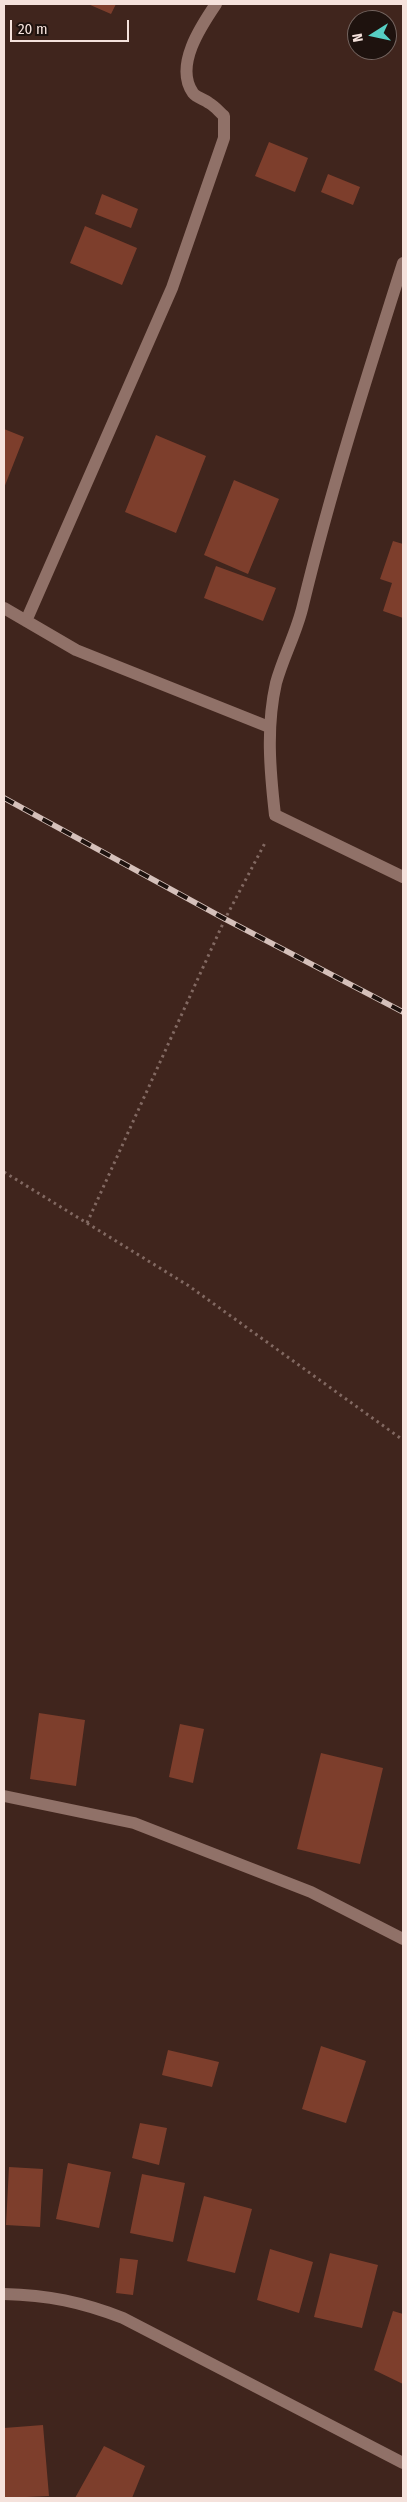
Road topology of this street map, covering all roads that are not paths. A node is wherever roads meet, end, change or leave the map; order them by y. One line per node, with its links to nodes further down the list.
1 (216, 4): 4 (street)
2 (403, 263): 5 (street)
3 (4, 608): 4 (street)
4 (26, 621): 5 (street)
5 (269, 727): 6 (street)
6 (403, 877)
7 (4, 1796): 8 (street)
8 (403, 1939)
9 (4, 2294): 10 (street)
10 (403, 2463)

